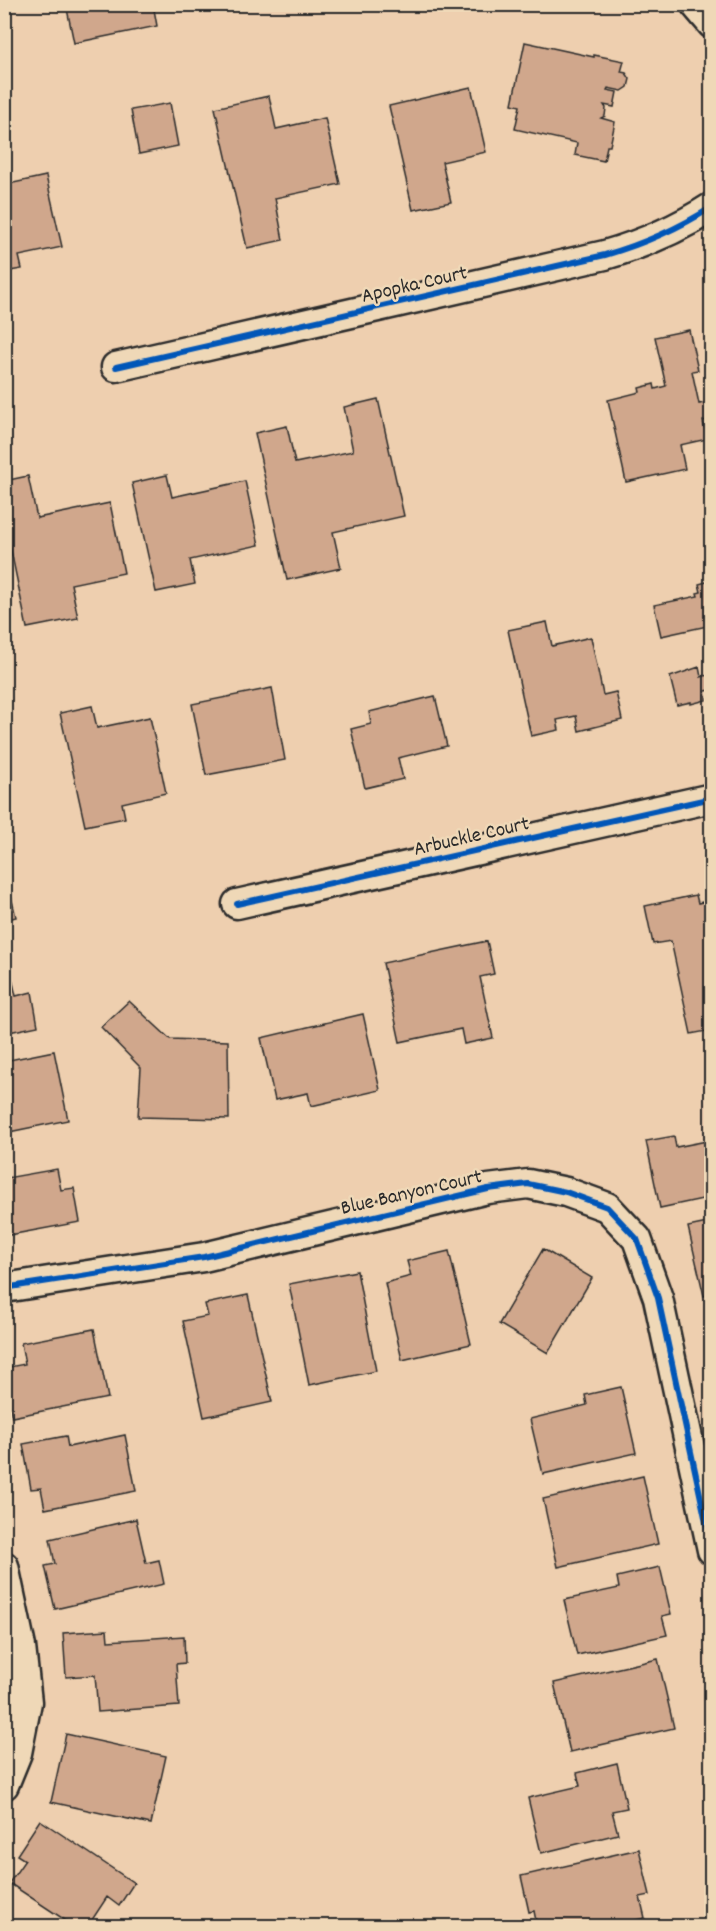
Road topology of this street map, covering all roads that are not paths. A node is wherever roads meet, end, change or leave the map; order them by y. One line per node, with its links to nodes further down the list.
1 (695, 4): 2 (street)
2 (711, 24)
3 (711, 207): 4 (street, Apopka Court)
4 (116, 367)
5 (711, 798): 6 (street, Arbuckle Court)
6 (237, 904)
7 (4, 1288): 8 (street, Blue Banyon Court)
8 (711, 1550)
9 (4, 1566): 10 (street)
10 (4, 1785)

